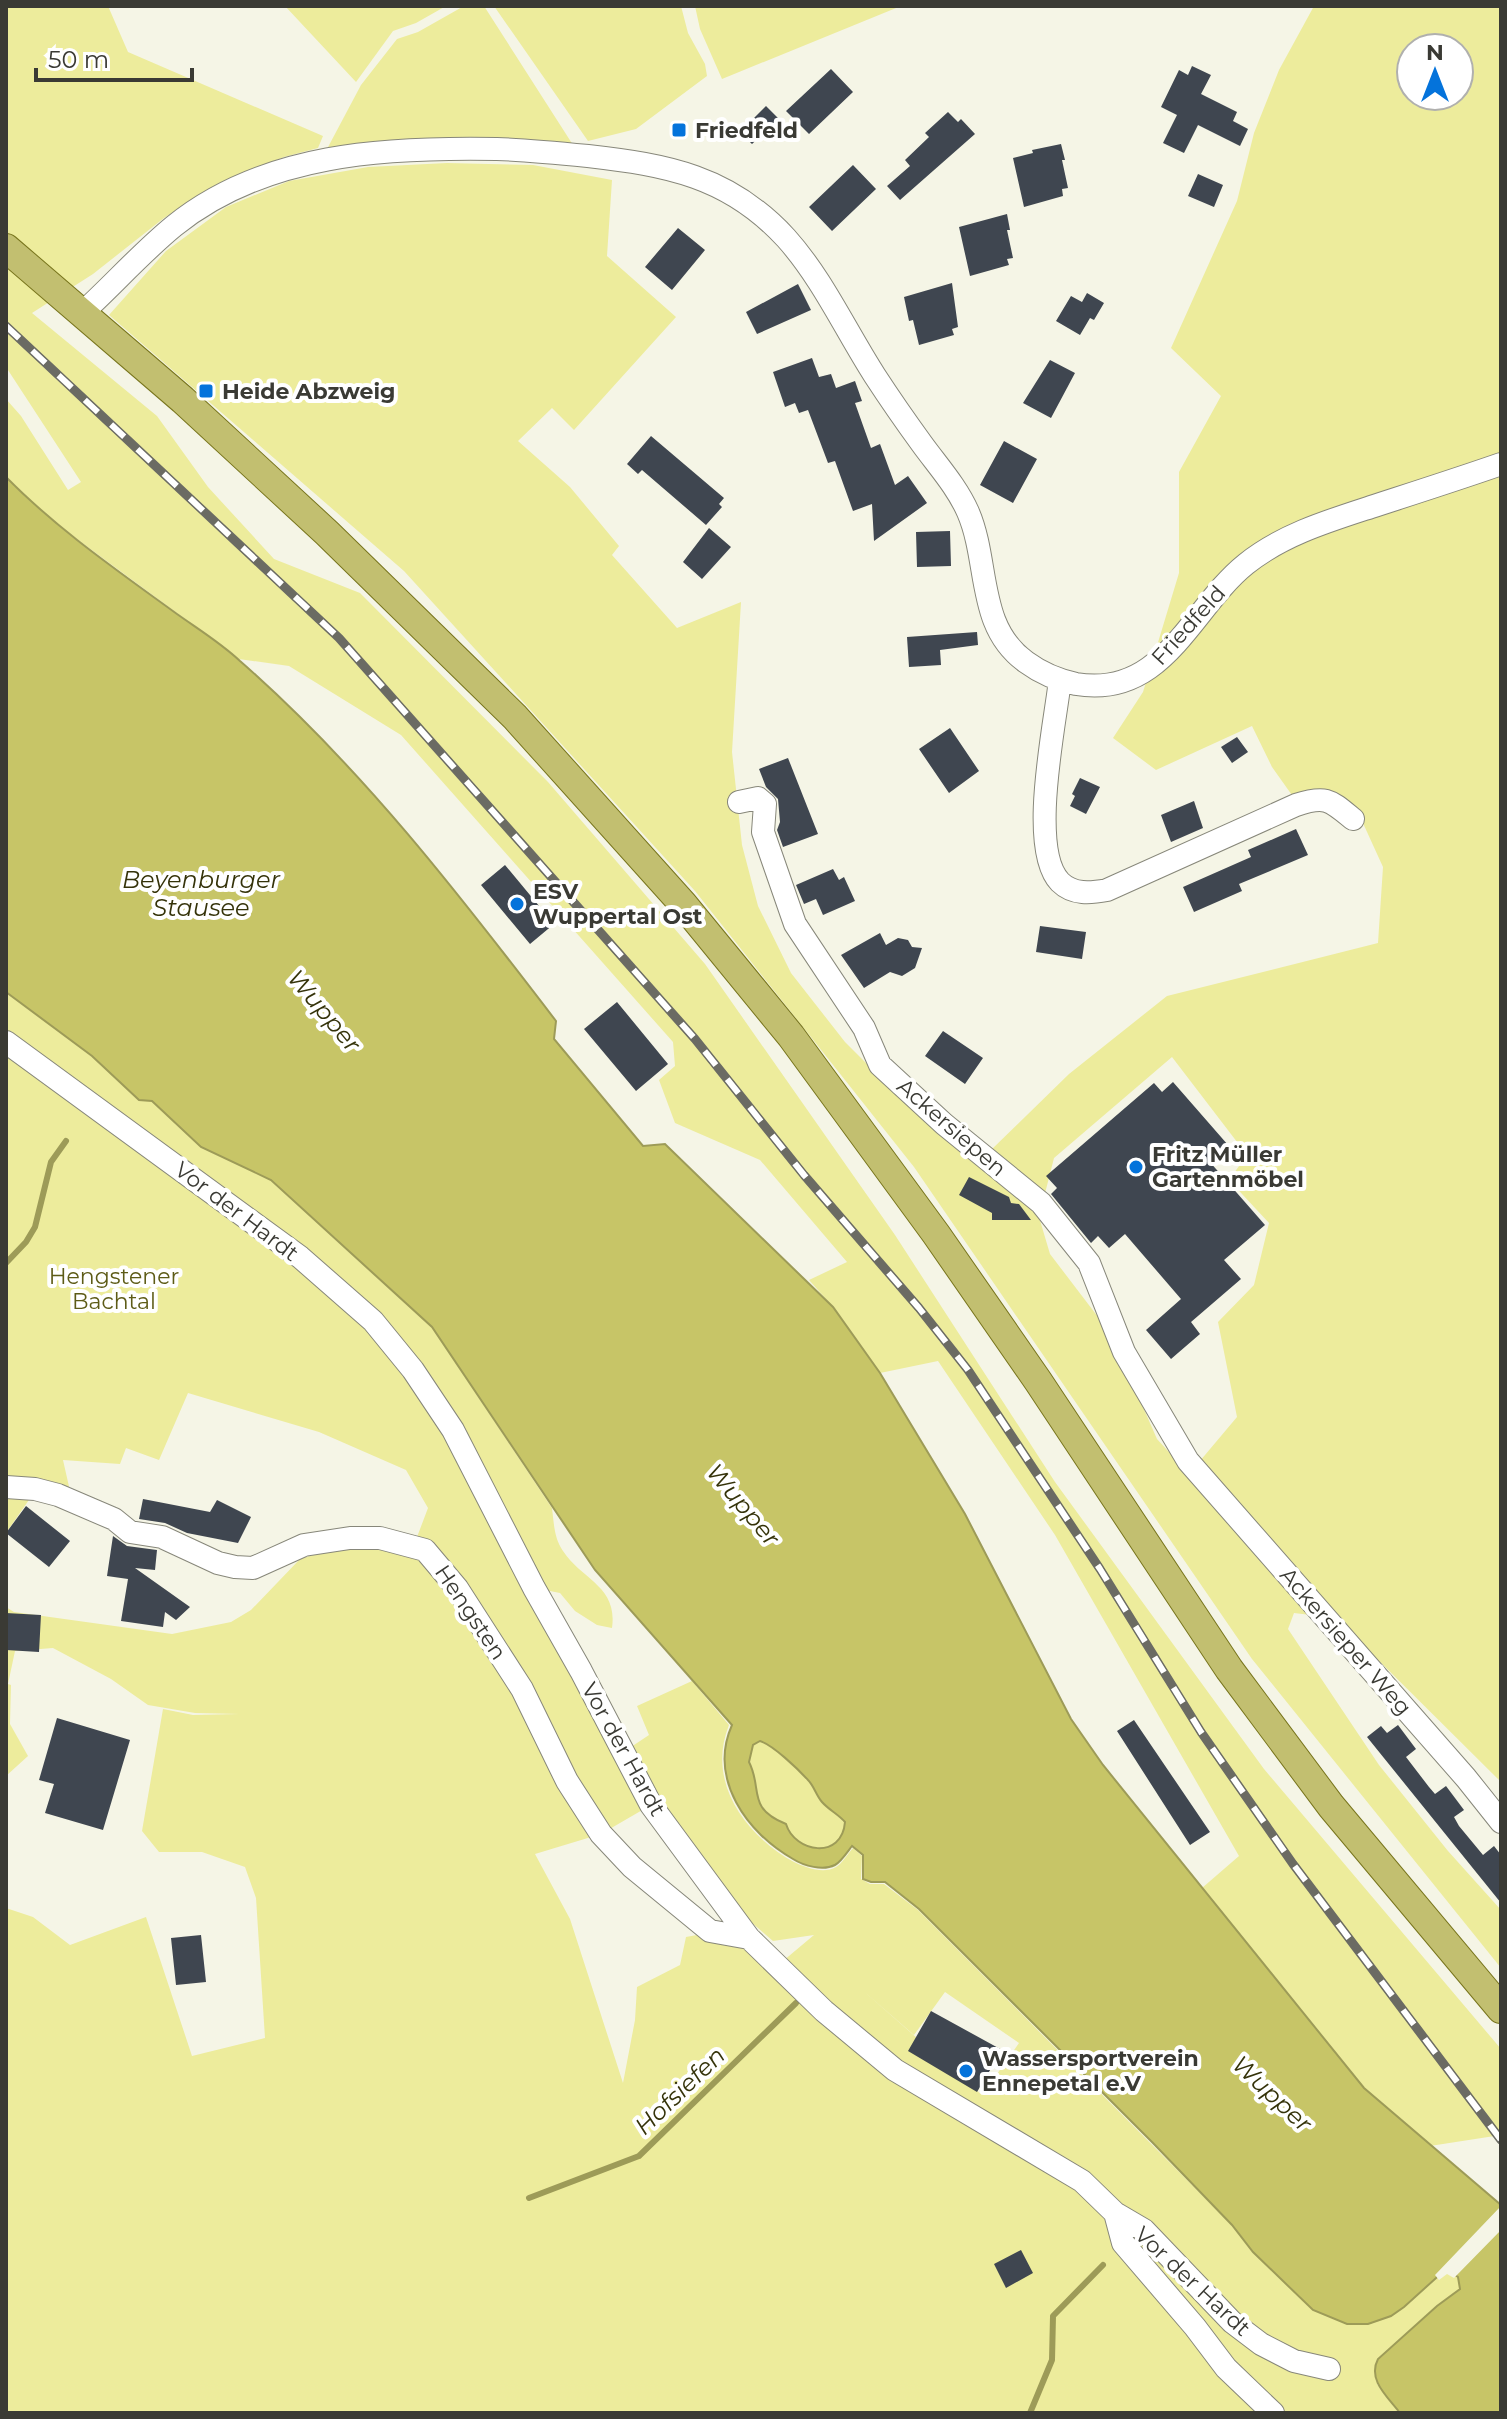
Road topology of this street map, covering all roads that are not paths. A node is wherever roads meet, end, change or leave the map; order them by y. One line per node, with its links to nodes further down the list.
1 (6, 248): 2 (main road)
2 (81, 314): 4 (street, Friedfeld); 12 (main road)
3 (1501, 464): 4 (street, Friedfeld)
4 (1060, 680): 6 (street)
5 (739, 802): 8 (street, Ackersiepen)
6 (1353, 819)
7 (6, 1042): 11 (street, Vor der Hardt)
8 (1188, 1461): 10 (street, Ackersieper Weg)
9 (6, 1487): 11 (street, Hengsten)
10 (1501, 1822)
11 (749, 1938): 13 (street, Vor der Hardt)
12 (1501, 2009)
13 (1115, 2213): 14 (street, Vor der Hardt); 15 (street)
14 (1329, 2369)
15 (1273, 2413)

